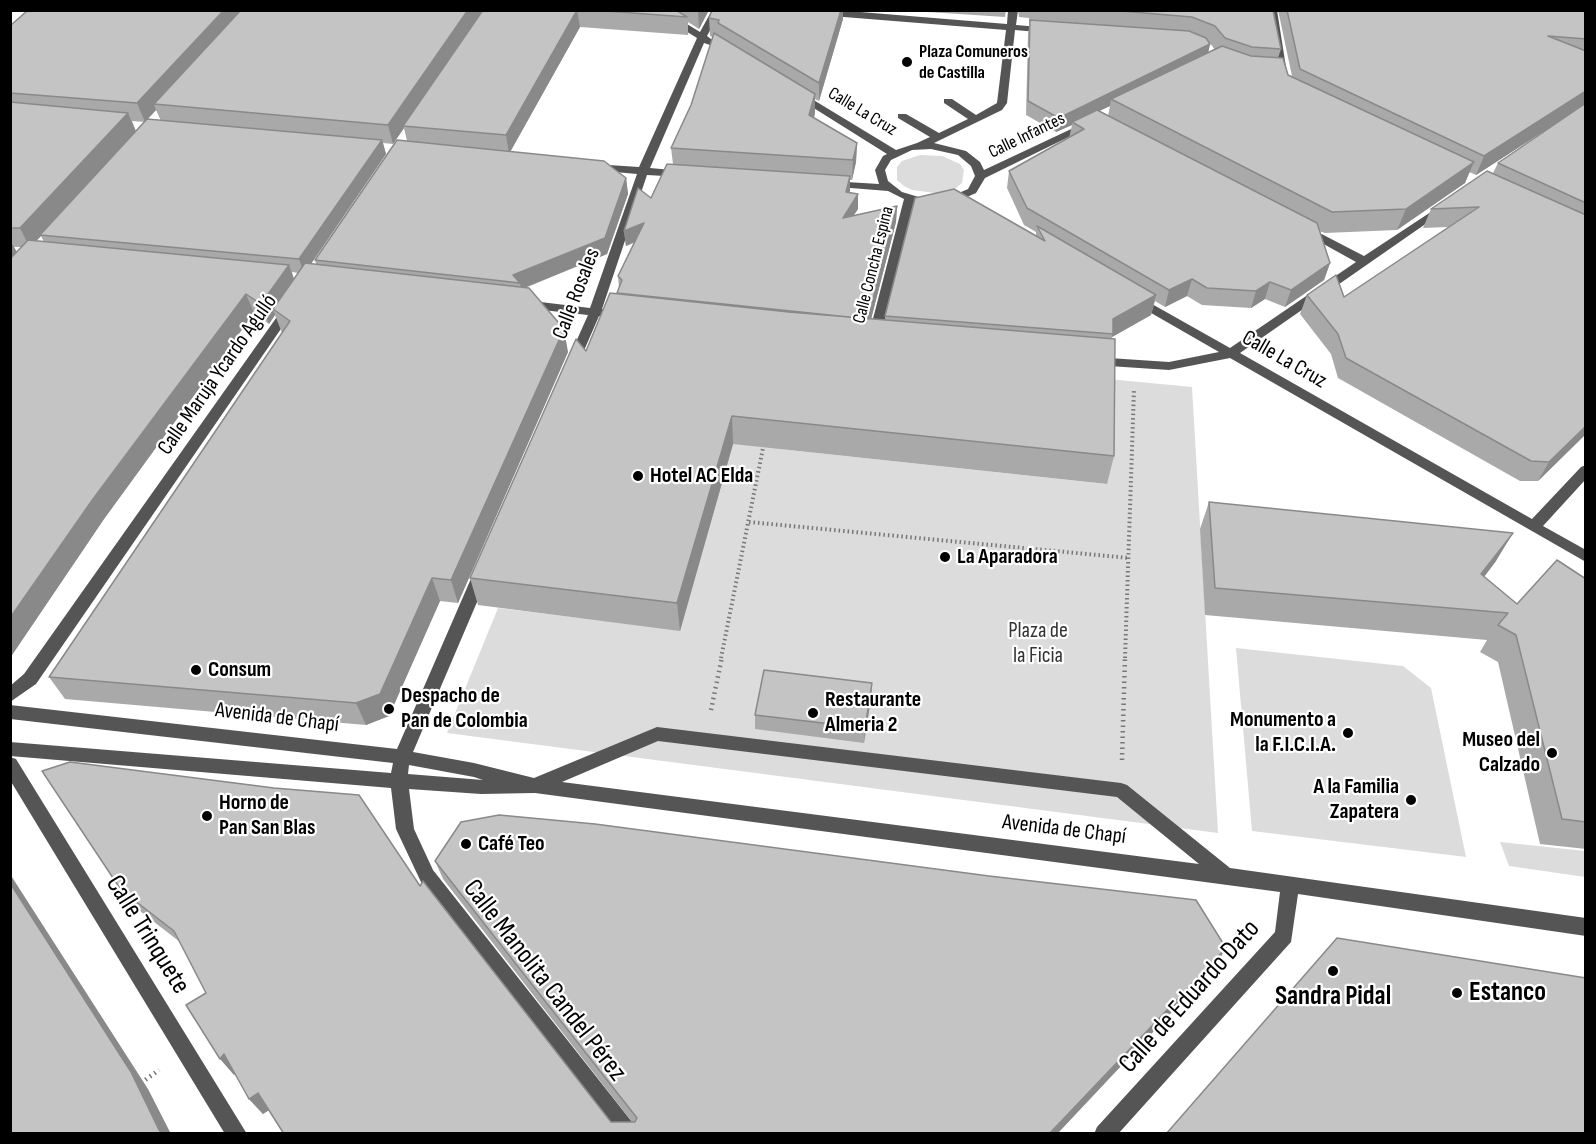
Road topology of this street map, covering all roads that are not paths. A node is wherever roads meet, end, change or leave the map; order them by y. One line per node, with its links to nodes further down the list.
1 (656, 10): 8 (street)
2 (717, 10): 8 (street, Calle Rosales)
3 (794, 10): 6 (street)
4 (1013, 10): 6 (street)
5 (1272, 10): 11 (street)
6 (1012, 27): 7 (street); 14 (street)
7 (1059, 31)
8 (702, 37): 9 (street); 20 (street, Calle Rosales)
9 (722, 49)
10 (790, 90): 18 (street, Calle La Cruz)
11 (1287, 91)
12 (948, 101): 14 (street)
13 (902, 116): 16 (street)
14 (975, 119): 16 (street)
15 (1100, 124): 22 (street, Calle Infantes)
16 (938, 137): 17 (street)
17 (920, 146): 18 (street); 22 (street)
18 (894, 153): 24 (street)
19 (585, 166): 20 (street)
20 (643, 171): 21 (street); 34 (street, Calle Rosales)
21 (701, 175)
22 (981, 176): 25 (street)
23 (816, 183): 24 (street)
24 (888, 188): 26 (street)
25 (963, 196): 26 (street); 28 (street)
26 (910, 199): 36 (street, Calle Concha Espina)
27 (1449, 202): 30 (street)
28 (981, 207)
29 (1292, 223): 30 (street)
30 (1365, 261): 37 (street)
31 (1119, 289): 37 (street, Calle La Cruz)
32 (296, 298): 44 (street, Calle Maruja Ycardo Agulló)
33 (512, 302): 34 (street)
34 (595, 312): 35 (street); 39 (street, Calle Rosales)
35 (640, 317)
36 (874, 340)
37 (1230, 354): 38 (street); 41 (street, Calle La Cruz)
38 (1085, 360)
39 (567, 377)
40 (1586, 470): 41 (street)
41 (1533, 527): 42 (street, Calle La Cruz)
42 (1586, 557)
43 (487, 561): 47 (street)
44 (10, 696)
45 (10, 712): 47 (street, Avenida de Chapí)
46 (10, 749): 49 (street, Avenida de Chapí)
47 (402, 757): 49 (street, Calle Manolita Candel Pérez); 50 (street, Avenida de Chapí)
48 (10, 764): 54 (street, Calle Trinquete)
49 (399, 781): 50 (street, Avenida de Chapí); 55 (street, Calle Manolita Candel Pérez)
50 (535, 786): 51 (street, Avenida de Chapí); 51 (street)
51 (1226, 876): 52 (street, Avenida de Chapí)
52 (1290, 885): 53 (street, Avenida de Chapí); 56 (street, Calle de Eduardo Dato)
53 (1586, 927)
54 (237, 1134)
55 (629, 1134)
56 (1104, 1134)

